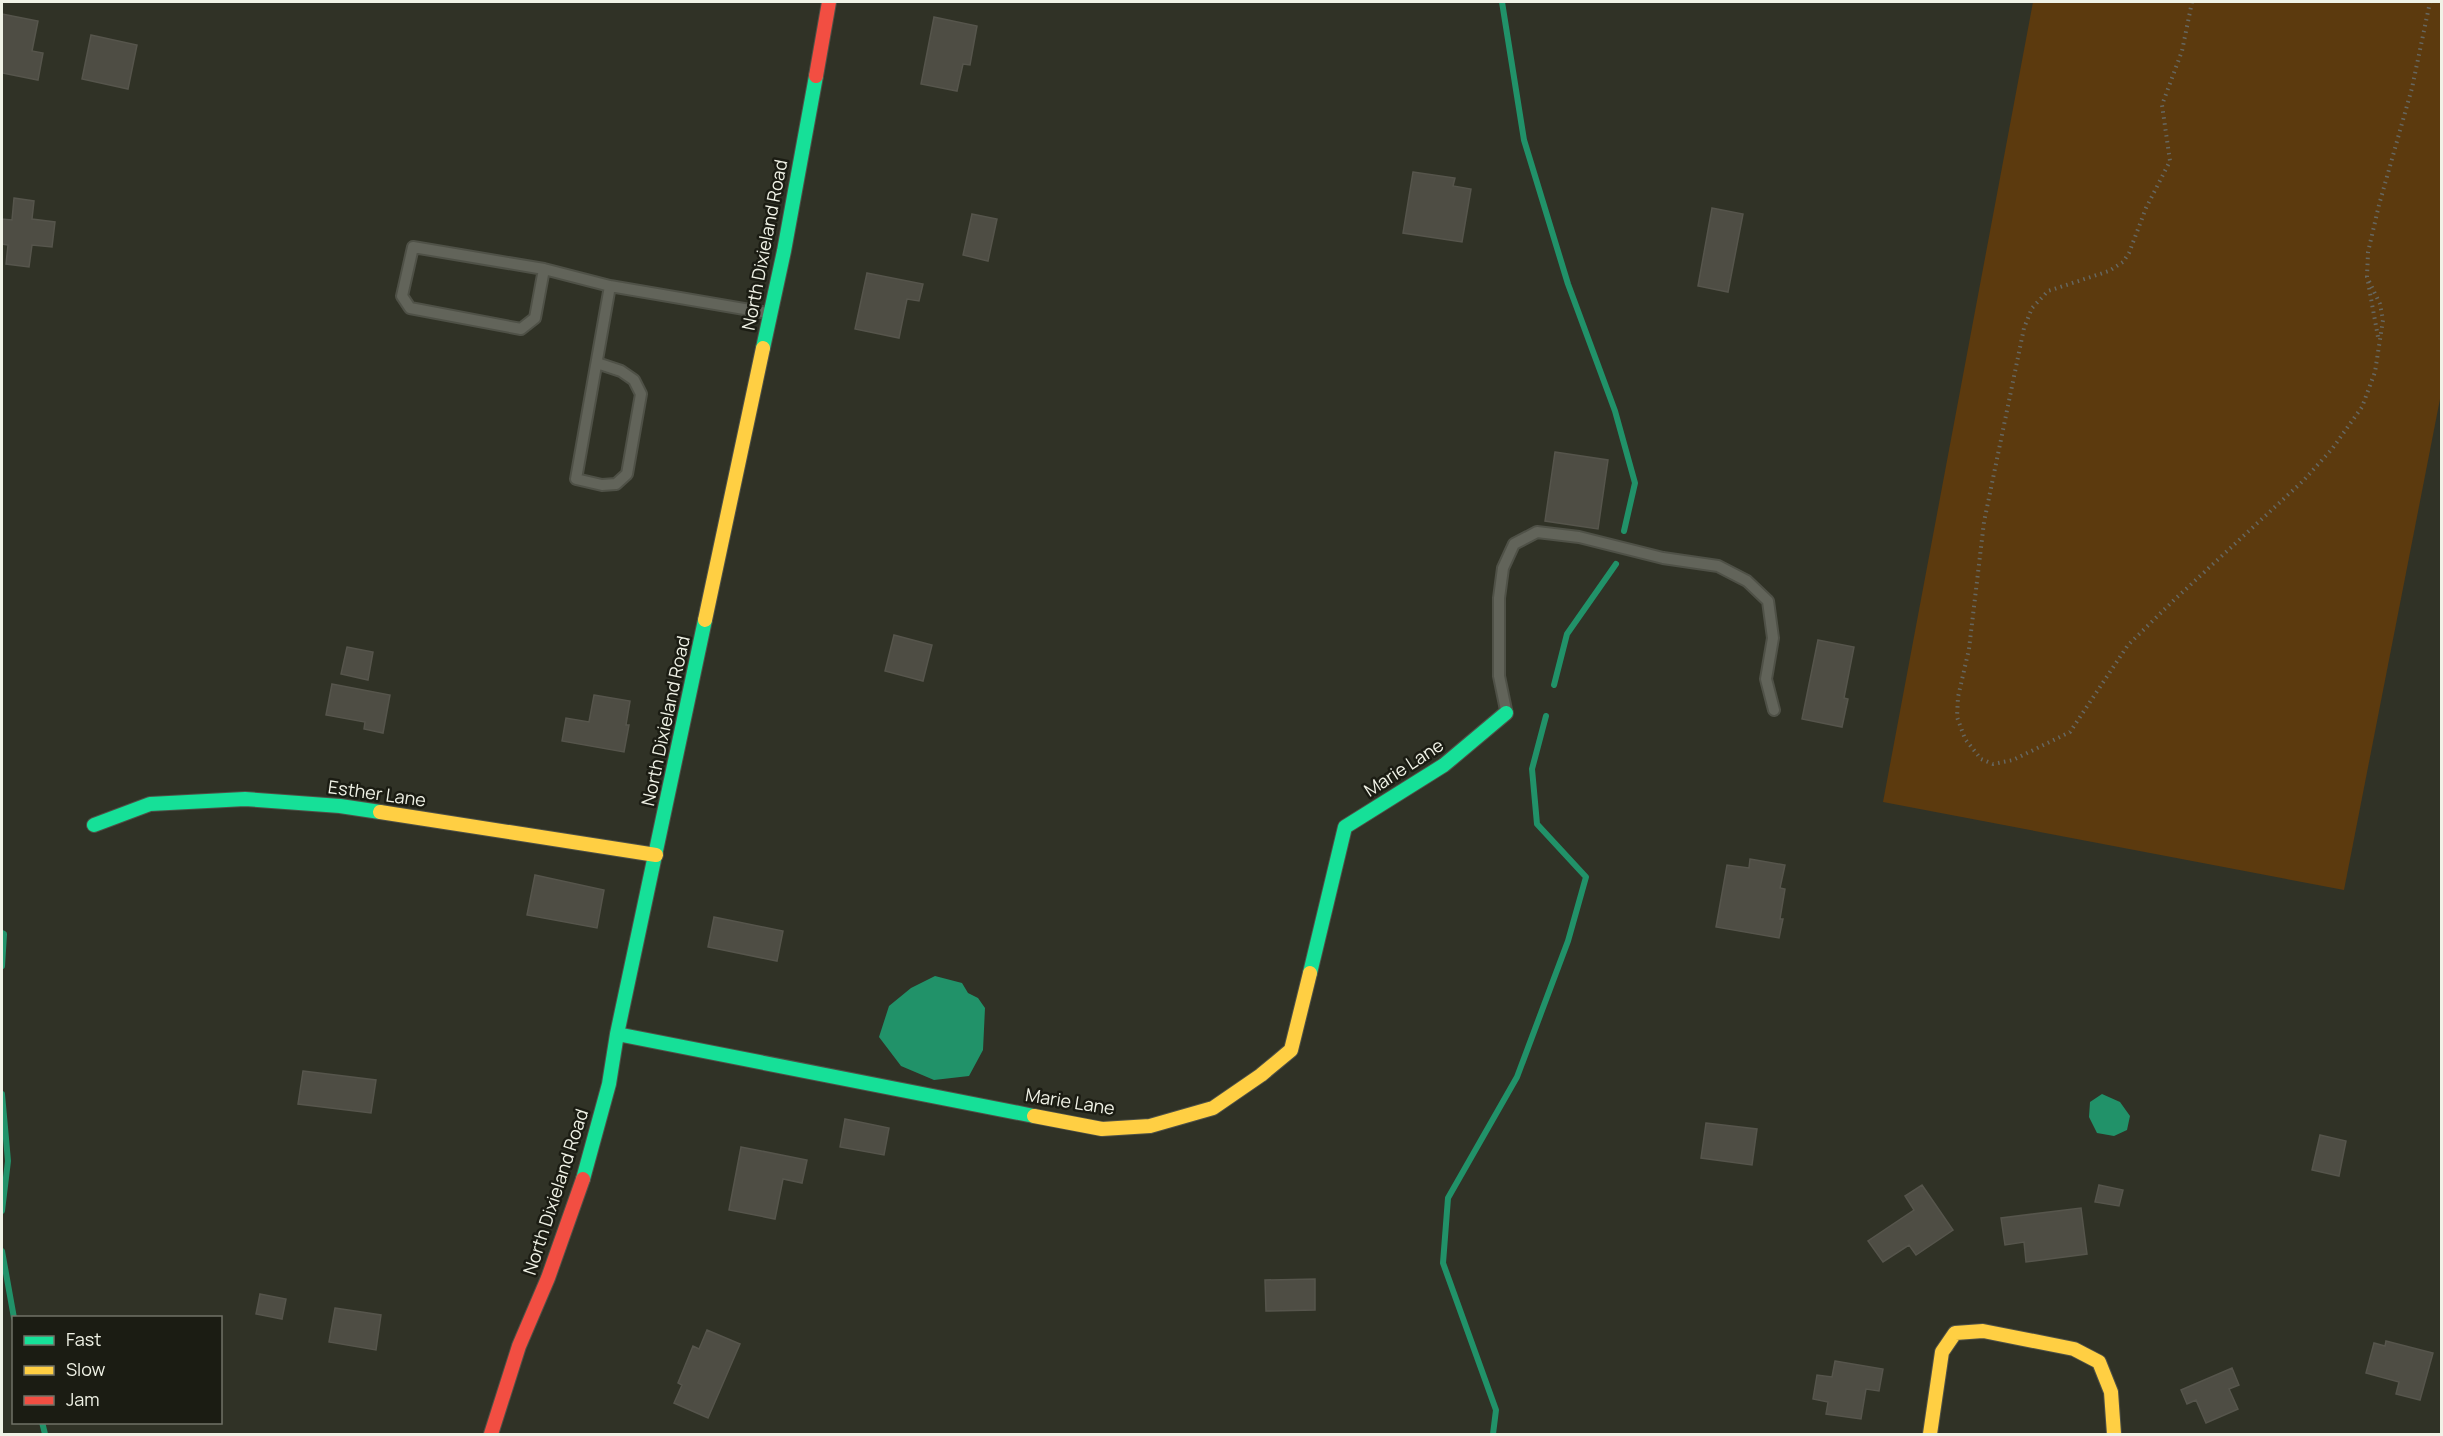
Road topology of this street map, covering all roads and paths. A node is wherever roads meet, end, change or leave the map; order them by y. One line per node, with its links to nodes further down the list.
1 (829, 2): 7 (street, North Dixieland Road)
2 (2192, 2): 8 (path)
3 (2430, 2): 5 (path)
4 (544, 269): 4 (lane); 6 (lane)
5 (2367, 277): 8 (path); 8 (path)
6 (610, 286): 7 (lane); 9 (lane)
7 (771, 314): 13 (street, North Dixieland Road)
8 (2378, 343)
9 (597, 363): 9 (lane)
10 (1774, 710): 11 (lane)
11 (1506, 713): 14 (street, Marie Lane)
12 (94, 825): 13 (street, Esther Lane)
13 (656, 855): 14 (street, North Dixieland Road)
14 (617, 1034): 15 (street, North Dixieland Road)
15 (491, 1434)
16 (1930, 1434): 17 (street)
17 (2114, 1434)

